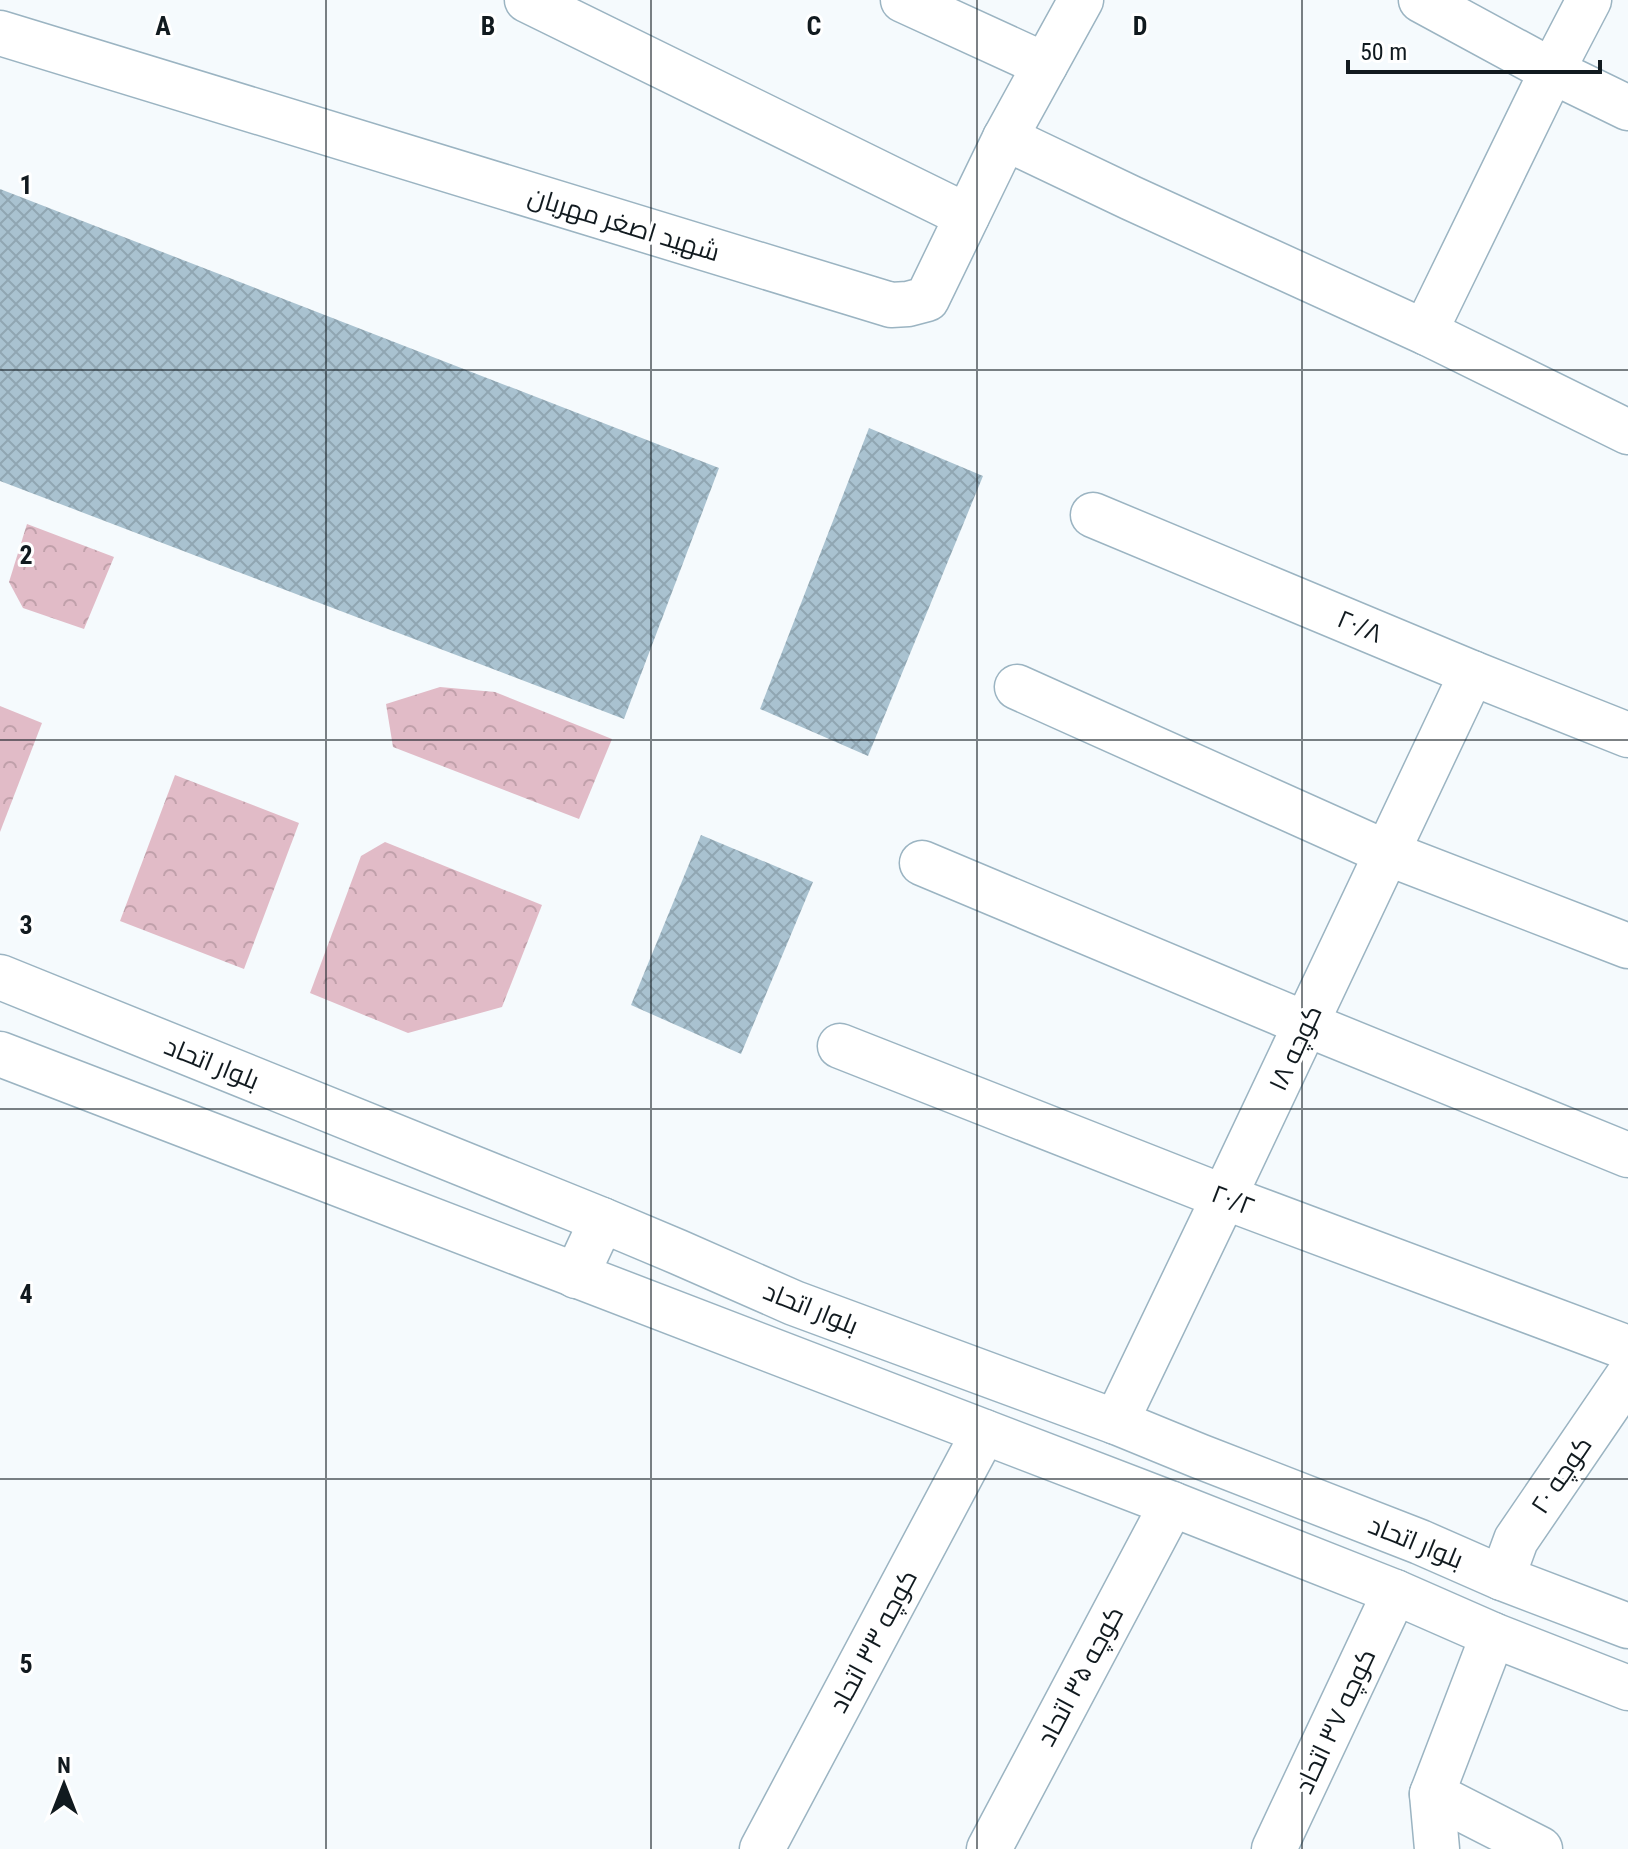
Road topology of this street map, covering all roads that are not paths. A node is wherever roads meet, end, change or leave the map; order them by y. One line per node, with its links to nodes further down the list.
1 (527, 0): 11 (street)
2 (903, 0): 7 (street)
3 (1081, 0): 7 (street, شهید اصغر مهربان)
4 (1421, 0): 8 (street)
5 (1589, 0): 8 (street)
6 (0, 33): 11 (street, شهید اصغر مهربان)
7 (1045, 65): 10 (street, شهید اصغر مهربان)
8 (1552, 71): 9 (street); 12 (street)
9 (1628, 108)
10 (1005, 138): 11 (street, شهید اصغر مهربان); 12 (street)
11 (967, 216)
12 (1427, 333): 13 (street)
13 (1628, 432)
14 (1093, 515): 15 (street, ۲۰/۸)
15 (1472, 673): 17 (street, ۲۰/۸); 18 (street, کوچه ۱۸)
16 (1017, 687): 18 (street)
17 (1628, 735)
18 (1387, 853): 20 (street); 22 (street, کوچه ۱۸)
19 (922, 863): 22 (street)
20 (1628, 946)
21 (0, 977): 27 (street, بلوار اتحاد)
22 (1306, 1024): 25 (street); 26 (street, کوچه ۱۸)
23 (840, 1046): 26 (street, ۲۰/۲)
24 (0, 1054): 28 (street, بلوار اتحاد)
25 (1628, 1155)
26 (1224, 1197): 29 (street, ۲۰/۲); 31 (street, کوچه ۱۸)
27 (602, 1220): 28 (street); 31 (street, بلوار اتحاد)
28 (576, 1276): 32 (street, بلوار اتحاد)
29 (1628, 1348)
30 (1628, 1376): 34 (street, کوچه ۲۰)
31 (1116, 1422): 34 (street, بلوار اتحاد)
32 (984, 1432): 33 (street, بلوار اتحاد); 40 (street, کوچه ۳۳ اتحاد)
33 (1172, 1504): 35 (street, بلوار اتحاد); 41 (street, کوچه ۳۵ اتحاد)
34 (1502, 1578): 36 (street, بلوار اتحاد)
35 (1395, 1592): 37 (street, بلوار اتحاد); 42 (street, کوچه ۳۷ اتحاد)
36 (1628, 1626)
37 (1493, 1635): 38 (street, بلوار اتحاد); 39 (street)
38 (1628, 1688)
39 (1432, 1794): 43 (street); 44 (street)
40 (762, 1849)
41 (989, 1849)
42 (1274, 1849)
43 (1437, 1849)
44 (1540, 1849)

